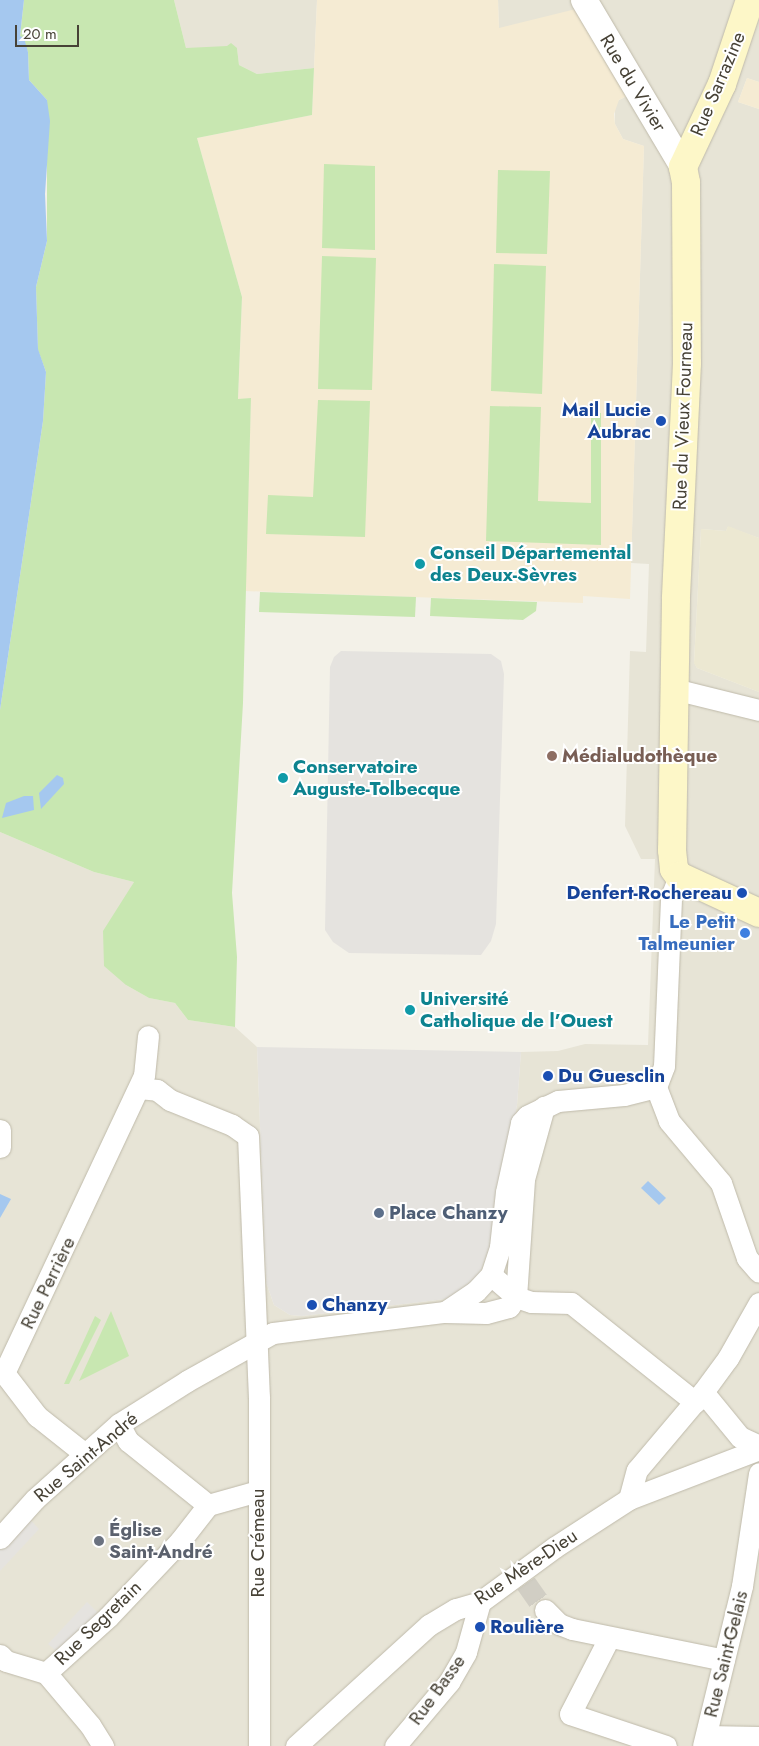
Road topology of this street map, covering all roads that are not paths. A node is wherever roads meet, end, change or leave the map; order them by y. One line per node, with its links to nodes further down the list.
1 (584, 0): 3 (street, Rue du Vivier)
2 (750, 0): 3 (main road, Rue Sarrazine)
3 (683, 166): 4 (main road, Rue du Vieux Fourneau)
4 (674, 677): 5 (street); 6 (main road, Rue du Vieux Fourneau)
5 (759, 710)
6 (679, 876): 7 (main road); 9 (street)
7 (759, 913)
8 (148, 1036): 10 (street, Rue Perrière)
9 (656, 1087): 11 (street); 14 (street)
10 (139, 1088): 19 (street); 23 (street, Rue Perrière)
11 (544, 1107): 15 (street); 16 (street)
12 (0, 1130): 13 (street)
13 (0, 1147)
14 (759, 1272)
15 (491, 1275): 16 (street); 18 (street)
16 (516, 1297): 18 (street); 20 (street)
17 (759, 1303): 20 (street)
18 (445, 1312): 19 (street)
19 (257, 1341): 21 (street, Rue Saint-André); 25 (street, Rue Crémeau)
20 (699, 1397): 22 (street); 26 (street)
21 (119, 1424): 23 (street, Rue Saint-André); 27 (street)
22 (759, 1448): 26 (street, Rue Mère-Dieu)
23 (85, 1454): 28 (street, Rue Saint-André)
24 (759, 1473): 33 (street, Rue Saint-Gelais)
25 (258, 1491): 27 (street); 38 (street, Rue Crémeau)
26 (629, 1499): 29 (street, Rue Mère-Dieu)
27 (208, 1505): 34 (street, Rue Segretain)
28 (0, 1538)
29 (480, 1602): 39 (street, Rue Mère-Dieu); 40 (street, Rue Basse)
30 (545, 1610): 31 (street)
31 (609, 1638): 33 (street); 41 (street)
32 (2, 1660): 34 (street)
33 (724, 1660): 36 (street, Rue Saint-Gelais)
34 (46, 1673): 37 (street)
35 (759, 1737): 36 (street)
36 (705, 1741)
37 (103, 1746)
38 (258, 1746)
39 (296, 1746)
40 (395, 1746)
41 (666, 1746)

